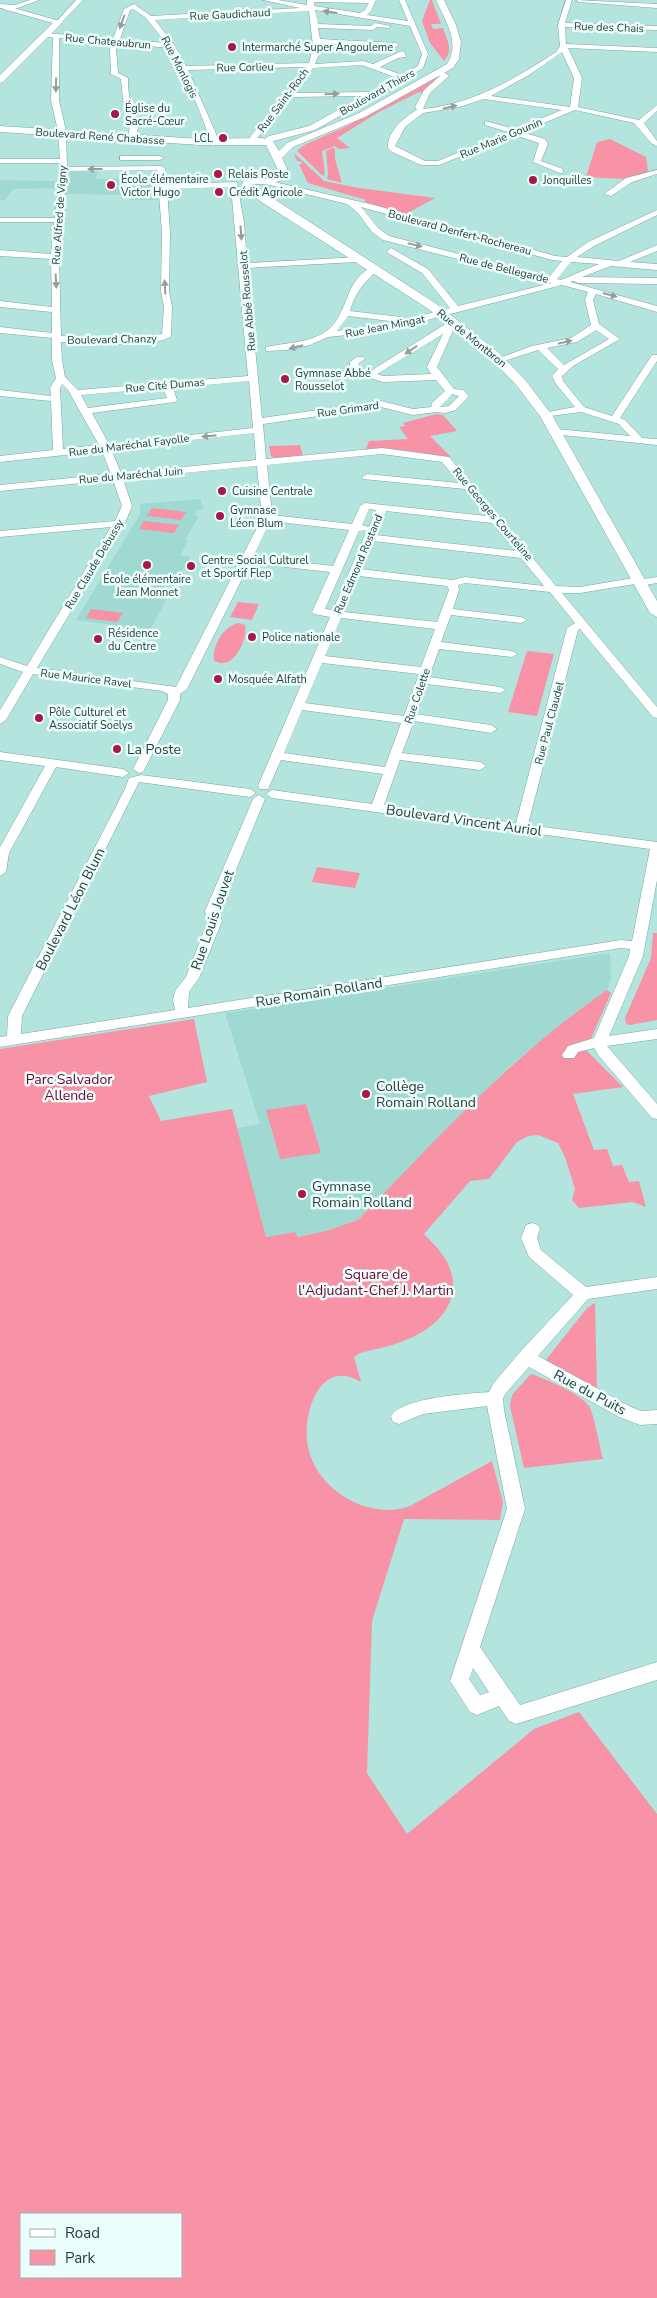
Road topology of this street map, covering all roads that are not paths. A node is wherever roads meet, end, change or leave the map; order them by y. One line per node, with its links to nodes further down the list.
1 (16, 0): 13 (main road)
2 (36, 0): 13 (street)
3 (80, 0): 17 (street)
4 (266, 0): 14 (street)
5 (310, 0): 14 (street, Rue Saint-Roch); 15 (street)
6 (402, 0): 19 (street, Boulevard Thiers)
7 (438, 0): 38 (main road)
8 (569, 0): 20 (street)
9 (579, 0): 10 (street)
10 (601, 1): 12 (street)
11 (134, 3): 16 (street, Rue Monlogis); 25 (street, one-way to 25)
12 (657, 6)
13 (2, 8): 17 (main road)
14 (311, 9): 15 (street, one-way to 14); 16 (street, Rue Gaudichaud); 21 (street, Rue Saint-Roch)
15 (361, 16): 18 (street)
16 (149, 18): 29 (street, Rue Monlogis)
17 (59, 22): 23 (main road)
18 (396, 22): 19 (street); 21 (street)
19 (412, 24): 39 (street, Boulevard Thiers)
20 (562, 25): 22 (street, Rue des Chais); 30 (street)
21 (314, 26): 26 (street, Rue Saint-Roch)
22 (657, 28)
23 (45, 35): 24 (street, Rue Chateaubrun); 40 (main road)
24 (56, 36): 25 (street, Rue Chateaubrun); 54 (street, Rue Alfred de Vigny, one-way to 54)
25 (116, 41): 29 (street, Rue Chateaubrun); 55 (street)
26 (316, 41): 27 (street); 35 (street, Rue Saint-Roch)
27 (396, 44)
28 (657, 45): 32 (street)
29 (172, 46): 37 (street, Rue Monlogis)
30 (563, 46): 32 (street); 43 (street); 45 (street)
31 (390, 50): 33 (street)
32 (657, 50)
33 (346, 51)
34 (402, 53): 36 (street)
35 (309, 66): 36 (street, Rue Corlieu); 37 (street, Rue Corlieu); 42 (street, Rue Saint-Roch)
36 (373, 67): 39 (street, Rue Corlieu)
37 (182, 68): 58 (street, Rue Monlogis)
38 (439, 72): 46 (street); 48 (main road); 61 (main road)
39 (405, 78): 41 (street, Boulevard Thiers)
40 (0, 80)
41 (375, 94): 42 (street, one-way to 41); 47 (street, Boulevard Thiers)
42 (289, 95): 56 (street, Rue Saint-Roch)
43 (486, 97): 45 (street); 46 (street, one-way to 43)
44 (657, 107): 50 (street)
45 (572, 108): 50 (street); 53 (street, Rue Marie Gounin)
46 (421, 111): 53 (street, Rue Marie Gounin)
47 (342, 112): 48 (street); 57 (street, Boulevard Thiers)
48 (353, 116): 57 (main road)
49 (656, 120): 50 (street)
50 (642, 121): 59 (street)
51 (488, 123): 53 (street)
52 (0, 129): 54 (main road, Boulevard René Chabasse)
53 (516, 132): 67 (street)
54 (62, 133): 55 (main road, Boulevard René Chabasse); 65 (street, Rue Alfred de Vigny)
55 (132, 138): 58 (main road, Boulevard René Chabasse)
56 (254, 141): 57 (main road); 58 (main road, Boulevard René Chabasse); 58 (main road, Boulevard René Chabasse)
57 (268, 142): 61 (main road)
58 (213, 143)
59 (657, 144)
60 (160, 158): 63 (street)
61 (277, 158): 69 (main road)
62 (73, 159): 65 (street)
63 (112, 159)
64 (0, 161): 65 (street)
65 (62, 163): 72 (street, one-way to 65); 77 (street, Rue Alfred de Vigny)
66 (229, 169): 70 (main road, Rue de Montbron); 71 (main road, Rue Abbé Rousselot)
67 (560, 171)
68 (657, 172): 74 (street)
69 (285, 175): 70 (main road); 73 (street)
70 (255, 182): 71 (main road); 73 (street); 84 (main road, Rue de Montbron)
71 (234, 184): 72 (street); 87 (street, Rue Abbé Rousselot, one-way to 87)
72 (163, 187): 105 (street, Boulevard Chanzy, one-way to 72)
73 (299, 189): 75 (street, Rue de Bellegarde)
74 (608, 194)
75 (367, 209): 79 (street, Rue de Bellegarde); 85 (street, Boulevard Denfert-Rochereau)
76 (657, 212): 85 (street)
77 (58, 220): 78 (street); 83 (street, Rue Alfred de Vigny)
78 (0, 221)
79 (386, 238): 81 (street); 90 (street, Rue de Bellegarde, one-way to 90)
80 (657, 248): 86 (street)
81 (391, 251): 89 (street); 100 (street)
82 (0, 252): 83 (street)
83 (55, 257): 96 (street, Rue Alfred de Vigny, one-way to 96)
84 (356, 259): 87 (street); 89 (main road, Rue de Montbron)
85 (568, 260): 86 (street, Boulevard Denfert-Rochereau); 90 (street)
86 (618, 262): 88 (street, Boulevard Denfert-Rochereau); 91 (street)
87 (242, 266): 115 (street, Rue Abbé Rousselot)
88 (657, 267)
89 (372, 269): 97 (street); 98 (main road, Rue de Montbron)
90 (551, 280): 91 (street, Rue de Bellegarde)
91 (568, 281): 92 (street); 93 (street, Rue de Bellegarde); 100 (street)
92 (657, 281)
93 (593, 290): 95 (street, Rue de Bellegarde, one-way to 95); 102 (street)
94 (0, 304): 96 (street)
95 (655, 308): 99 (street)
96 (57, 310): 105 (street, Rue Alfred de Vigny)
97 (346, 314): 101 (street); 104 (street)
98 (442, 314): 100 (main road, Rue de Montbron); 101 (street, Rue Jean Mingat)
99 (657, 318)
100 (454, 319): 110 (main road, Rue de Montbron); 112 (street); 113 (street, one-way to 113)
101 (412, 322): 104 (street, Rue Jean Mingat)
102 (596, 326): 106 (street, one-way to 102); 111 (street)
103 (0, 330): 105 (street, Boulevard Chanzy)
104 (326, 335): 107 (street, one-way to 107)
105 (57, 338): 114 (street, Rue Alfred de Vigny)
106 (540, 347): 110 (street); 111 (street)
107 (269, 349)
108 (656, 357): 125 (street)
109 (360, 359): 113 (street)
110 (501, 359): 124 (main road, Rue de Montbron)
111 (563, 369): 122 (street)
112 (436, 374): 113 (street); 117 (street)
113 (370, 376)
114 (61, 378): 119 (street, Rue Claude Debussy); 120 (street, Rue Alfred de Vigny)
115 (254, 378): 116 (street, Rue Cité Dumas); 126 (street, Rue Abbé Rousselot)
116 (167, 385): 119 (street, Rue Cité Dumas); 123 (street)
117 (450, 392): 121 (street); 121 (street, Rue Grimard)
118 (0, 393): 120 (street, Rue Cité Dumas)
119 (77, 397): 120 (street, Rue Cité Dumas); 123 (street, Rue Claude Debussy)
120 (56, 401): 131 (street, Rue Alfred de Vigny)
121 (436, 409): 126 (street, Rue Grimard)
122 (581, 409): 124 (street); 125 (street)
123 (86, 411): 130 (street, Rue Claude Debussy)
124 (546, 415): 127 (main road, Rue de Montbron)
125 (614, 420): 128 (street)
126 (258, 426): 130 (street, Rue du Maréchal Fayolle, one-way to 130); 133 (street)
127 (556, 432): 128 (street); 150 (main road, Rue de Montbron)
128 (639, 440): 129 (street)
129 (657, 442)
130 (105, 448): 131 (street, Rue du Maréchal Fayolle); 134 (street, Rue Claude Debussy)
131 (58, 453): 132 (street, Rue du Maréchal Fayolle)
132 (0, 458)
133 (261, 463): 134 (street, Rue du Maréchal Juin); 137 (street, Rue Georges Courteline); 139 (street)
134 (118, 476): 136 (street, Rue du Maréchal Juin); 141 (street, Rue Claude Debussy)
135 (367, 477): 137 (street)
136 (0, 488)
137 (471, 488): 140 (street, Rue Georges Courteline)
138 (382, 508): 140 (street); 142 (street); 143 (street, Rue Edmond Rostand)
139 (268, 518): 142 (street); 147 (street, Boulevard Léon Blum)
140 (498, 520): 146 (street, Rue Georges Courteline)
141 (118, 524): 144 (street); 164 (street, Rue Claude Debussy)
142 (356, 527): 143 (street); 148 (street)
143 (372, 533): 146 (street); 149 (street, Rue Edmond Rostand)
144 (0, 534): 145 (street)
145 (0, 539)
146 (526, 555): 153 (street, Rue Georges Courteline)
147 (248, 559): 148 (street); 167 (street, Boulevard Léon Blum)
148 (336, 570): 156 (street)
149 (355, 572): 152 (street); 156 (street, Rue Edmond Rostand)
150 (638, 579): 151 (street); 153 (street); 155 (main road, Rue de Montbron)
151 (657, 580)
152 (452, 583): 153 (street); 154 (street, Rue Colette)
153 (554, 589): 158 (street, Rue Georges Courteline)
154 (446, 611): 157 (street); 159 (street, Rue Colette)
155 (657, 612)
156 (337, 614): 159 (street); 162 (street, Rue Edmond Rostand)
157 (520, 620)
158 (583, 623): 169 (street, Rue Georges Courteline); 182 (street, Rue Paul Claudel)
159 (441, 626): 160 (street, Rue Colette)
160 (434, 645): 161 (street); 165 (street, Rue Colette)
161 (512, 654)
162 (318, 659): 165 (street); 168 (street, Rue Edmond Rostand)
163 (0, 660): 164 (street, Rue Maurice Ravel)
164 (30, 670): 167 (street, Rue Maurice Ravel); 171 (street, Rue Claude Debussy)
165 (423, 676): 166 (street); 170 (street, Rue Colette)
166 (500, 690)
167 (174, 692): 179 (street, Boulevard Léon Blum)
168 (297, 706): 170 (street); 174 (street, Rue Edmond Rostand)
169 (657, 714)
170 (408, 719): 172 (street); 175 (street, Rue Colette)
171 (0, 720)
172 (491, 729)
173 (0, 756): 176 (street, Boulevard Vincent Auriol)
174 (277, 756): 178 (street); 180 (street, Rue Edmond Rostand)
175 (395, 756): 177 (street); 178 (street, Rue Colette)
176 (52, 764): 179 (street, Boulevard Vincent Auriol); 184 (street)
177 (480, 766)
178 (390, 771): 181 (street, Rue Colette)
179 (136, 775): 180 (street, Boulevard Vincent Auriol); 188 (street, Boulevard Léon Blum)
180 (259, 792): 181 (street, Boulevard Vincent Auriol); 186 (street, Rue Louis Jouvet)
181 (377, 808): 182 (street, Boulevard Vincent Auriol)
182 (521, 828): 183 (street, Boulevard Vincent Auriol)
183 (657, 846): 185 (street)
184 (0, 872)
185 (638, 946): 186 (street, Rue Romain Rolland); 189 (street)
186 (182, 1013): 188 (street, Rue Romain Rolland)
187 (657, 1034): 189 (street)
188 (7, 1040)
189 (600, 1044): 190 (street); 191 (street)
190 (569, 1055)
191 (657, 1114)
192 (532, 1229): 194 (street)
193 (657, 1283): 194 (street)
194 (583, 1294): 195 (street)
195 (526, 1357): 196 (street); 198 (street, Rue du Puits)
196 (495, 1398): 197 (street); 199 (street)
197 (399, 1417)
198 (657, 1417)
199 (470, 1648): 201 (street); 201 (street)
200 (657, 1671): 201 (street)
201 (502, 1694)

